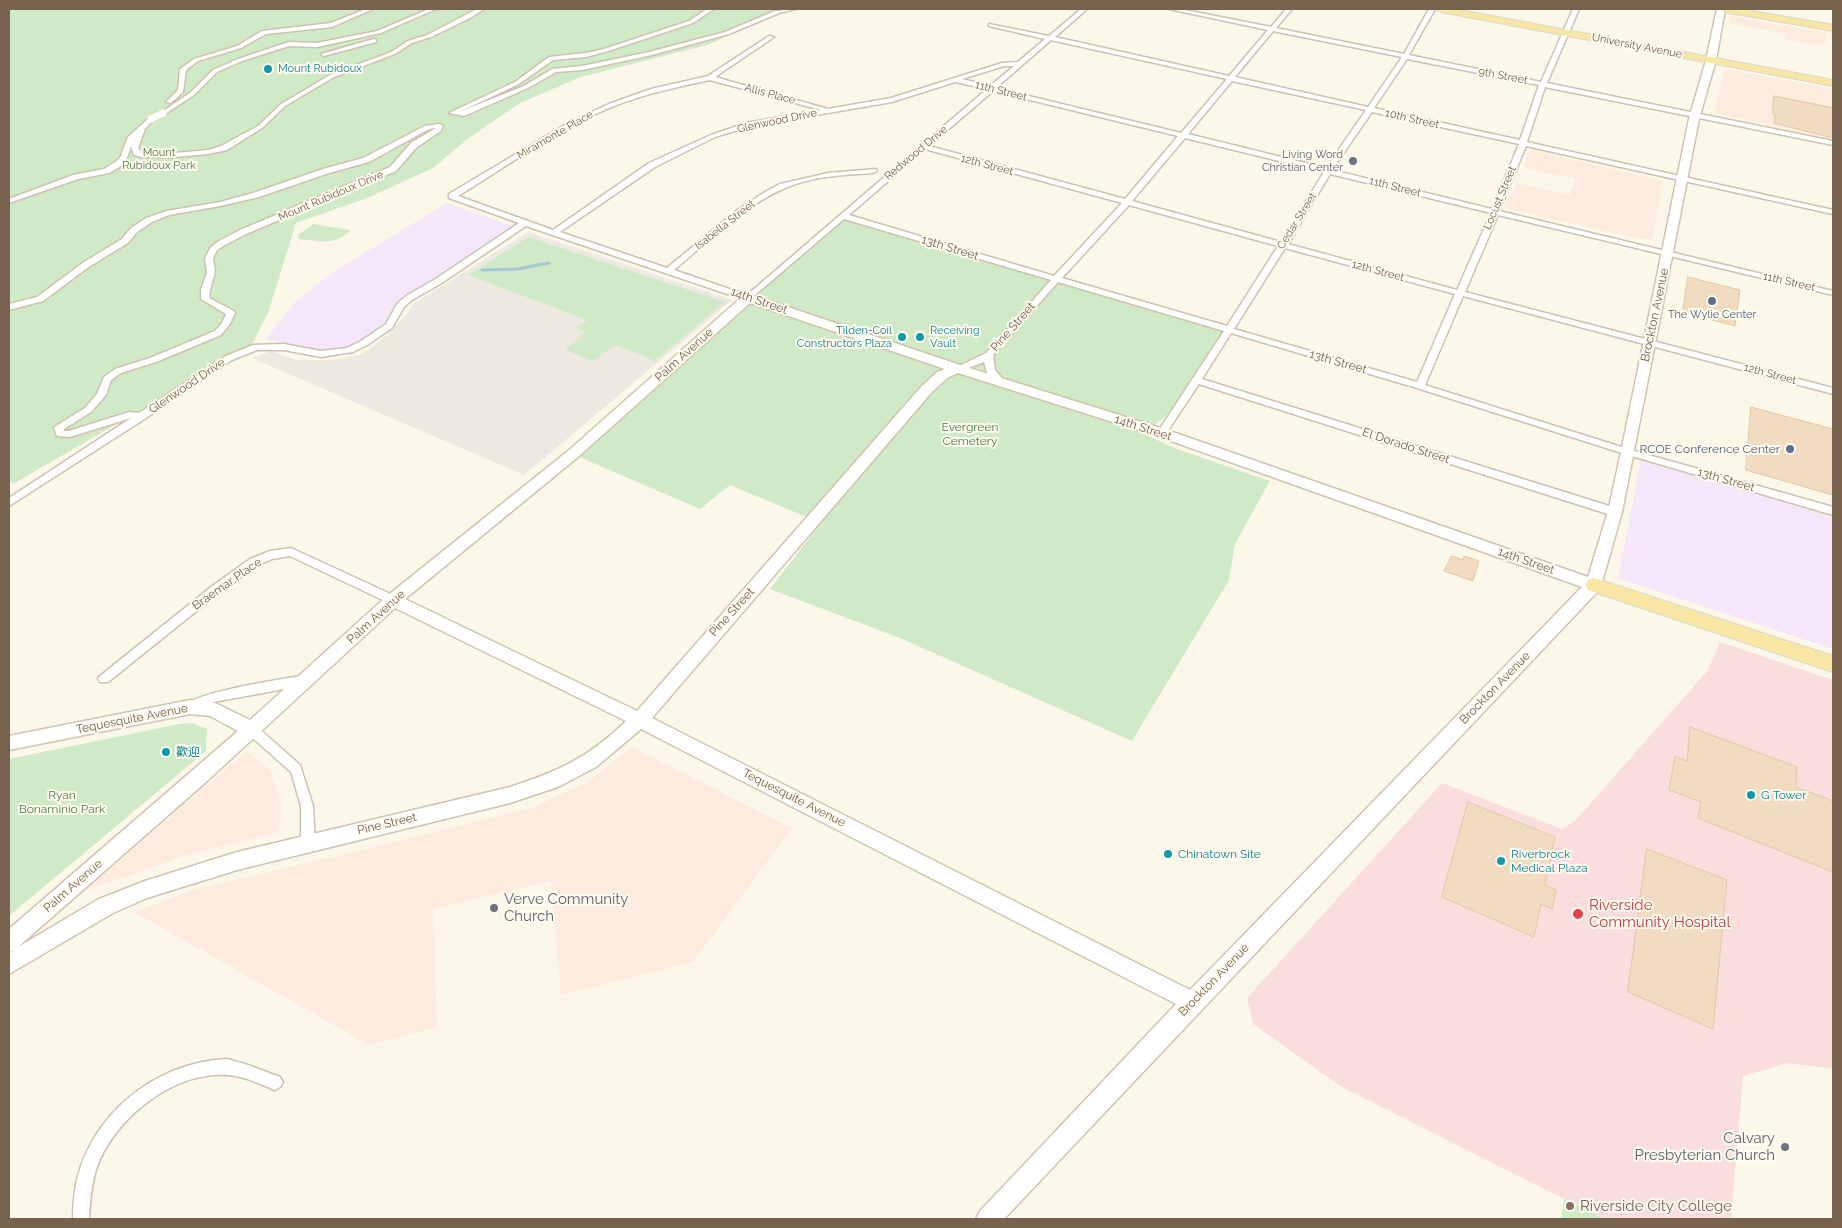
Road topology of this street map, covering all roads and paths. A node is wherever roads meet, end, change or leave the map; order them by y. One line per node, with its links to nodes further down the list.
1 (370, 9): 33 (street)
2 (433, 9): 14 (street)
3 (481, 9): 34 (street)
4 (710, 9): 5 (street)
5 (792, 9)
6 (1084, 9): 19 (street, Redwood Drive)
7 (1172, 9): 16 (street, 9th Street)
8 (1289, 9): 16 (street, Pine Street)
9 (1432, 9): 21 (street, Cedar Street)
10 (1441, 9): 17 (main road, University Avenue)
11 (1576, 9): 17 (street, Locust Street)
12 (1723, 9): 15 (main road); 22 (street, Brockton Avenue)
13 (991, 25): 19 (street, 10th Street)
14 (396, 26): 20 (street); 33 (street)
15 (1833, 28)
16 (1272, 30): 21 (street, 9th Street); 25 (street, Pine Street)
17 (1566, 32): 22 (main road, University Avenue); 28 (street, Locust Street)
18 (771, 37): 24 (street, Miramonte Place)
19 (1049, 38): 23 (street, Redwood Drive); 25 (street, 10th Street)
20 (324, 54)
21 (1405, 57): 28 (street, 9th Street); 31 (street, Cedar Street)
22 (1711, 60): 27 (main road, University Avenue); 32 (street, Brockton Avenue)
23 (1021, 64): 26 (street, Glenwood Drive); 29 (street, Redwood Drive)
24 (710, 78): 30 (street, Allis Place); 42 (street, Miramonte Place)
25 (1230, 79): 31 (street, 10th Street); 35 (street, Pine Street)
26 (957, 80): 29 (street, 11th Street); 30 (street, Glenwood Drive)
27 (1833, 82)
28 (1543, 84): 32 (street, 9th Street); 37 (street, Locust Street)
29 (990, 89): 35 (street, 11th Street); 38 (street, Redwood Drive)
30 (829, 110): 49 (street, Glenwood Drive)
31 (1370, 110): 37 (street, 10th Street); 40 (street, Cedar Street)
32 (1696, 114): 36 (street, 9th Street); 41 (street, Brockton Avenue)
33 (157, 116): 34 (street)
34 (139, 131): 43 (street)
35 (1183, 136): 40 (street, 11th Street); 44 (street, Pine Street)
36 (1833, 143)
37 (1522, 144): 41 (street, 10th Street); 45 (street, Locust Street)
38 (924, 147): 44 (street, 12th Street); 47 (street, Redwood Drive)
39 (873, 171): 52 (street, Isabella Street)
40 (1328, 171): 45 (street, 11th Street); 50 (street, Cedar Street)
41 (1683, 178): 46 (street, 10th Street); 51 (street, Brockton Avenue)
42 (452, 196): 48 (street, 14th Street)
43 (9, 201)
44 (1127, 203): 50 (street, 12th Street); 53 (street, Pine Street)
45 (1494, 212): 51 (street, 11th Street); 54 (street, Locust Street)
46 (1833, 212)
47 (842, 216): 53 (street, 13th Street); 56 (street, Redwood Drive)
48 (525, 223): 49 (street, 14th Street); 66 (street, Glenwood Drive)
49 (554, 233): 52 (street, 14th Street)
50 (1283, 244): 54 (street, 12th Street); 58 (street, Cedar Street)
51 (1668, 254): 55 (street, 11th Street); 59 (street, Brockton Avenue)
52 (670, 270): 56 (street, 14th Street)
53 (1055, 280): 58 (street, 13th Street); 60 (street, Pine Street)
54 (1460, 293): 59 (street, 12th Street); 64 (street, Locust Street)
55 (1833, 293)
56 (748, 298): 61 (street, 14th Street); 73 (street, Palm Avenue)
57 (9, 307): 66 (street, Mount Rubidoux Drive)
58 (1230, 330): 62 (street, Cedar Street); 64 (street, 13th Street)
59 (1649, 342): 65 (street, 12th Street); 68 (street, Brockton Avenue)
60 (989, 355): 61 (street, Pine Street); 63 (street)
61 (958, 369): 63 (street, 14th Street); 78 (street, Pine Street)
62 (1197, 380): 67 (street, Cedar Street); 70 (street, El Dorado Street)
63 (1000, 382): 67 (street, 14th Street)
64 (1420, 386): 68 (street, 13th Street)
65 (1833, 391)
66 (143, 416): 69 (street, Glenwood Drive)
67 (1162, 433): 72 (street, 14th Street)
68 (1628, 452): 70 (street, Brockton Avenue); 71 (street, 13th Street)
69 (9, 502)
70 (1615, 512): 72 (street, Brockton Avenue)
71 (1833, 512)
72 (1594, 585): 74 (main road, 14th Street); 84 (street, Brockton Avenue)
73 (393, 600): 75 (street, Braemar Place); 76 (street, Palm Avenue); 78 (street, Tequesquite Avenue)
74 (1833, 664)
75 (104, 679)
76 (306, 680): 77 (street); 79 (street, Palm Avenue)
77 (190, 707): 79 (street, Tequesquite Avenue); 80 (street, Tequesquite Avenue)
78 (639, 720): 81 (street, Pine Street); 84 (street, Tequesquite Avenue)
79 (251, 729): 81 (street); 82 (street, Palm Avenue)
80 (9, 743)
81 (308, 843): 83 (street, Pine Street)
82 (9, 942)
83 (9, 964)
84 (1193, 1002): 87 (street, Brockton Avenue)
85 (275, 1082): 86 (street)
86 (81, 1219)
87 (988, 1219)

